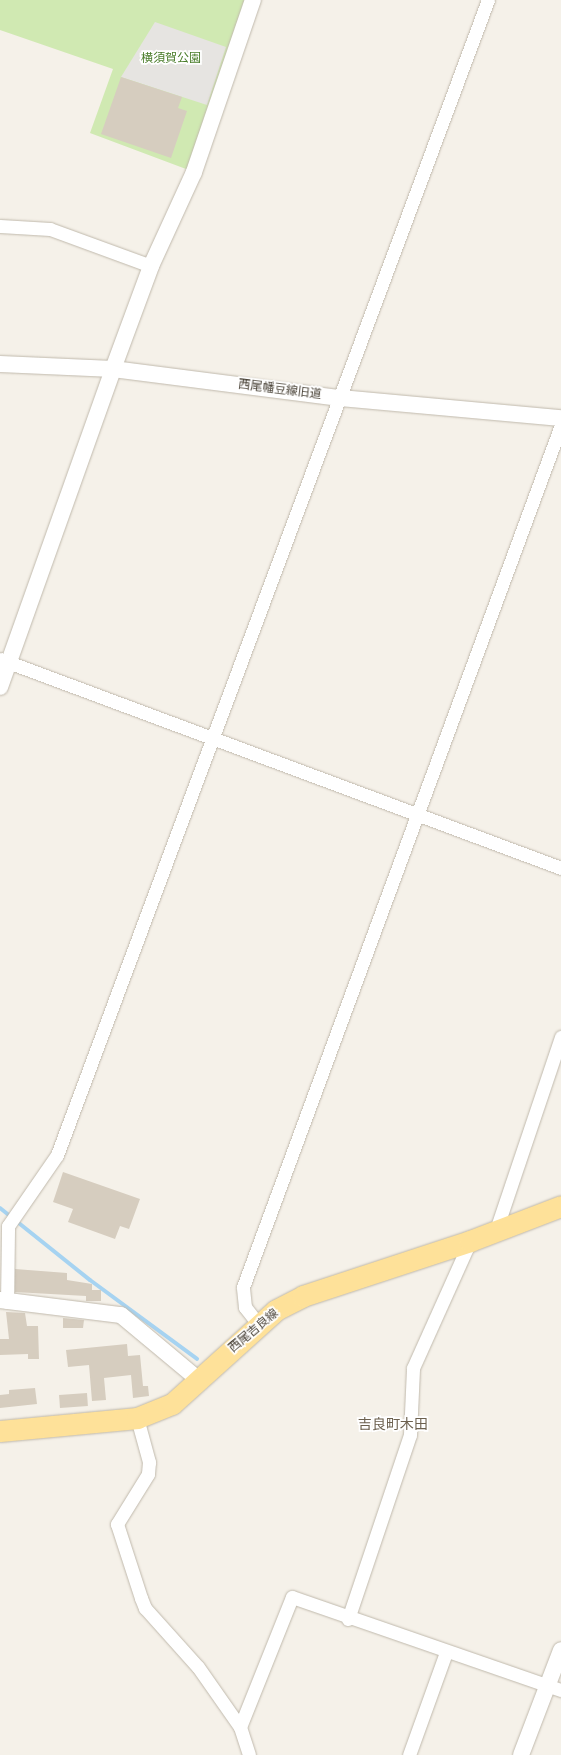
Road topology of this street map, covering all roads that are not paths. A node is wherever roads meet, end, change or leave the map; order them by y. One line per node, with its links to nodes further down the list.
1 (253, 0): 4 (street)
2 (488, 0): 7 (street)
3 (0, 226): 4 (street)
4 (151, 266): 6 (street)
5 (0, 364): 6 (street, 西尾幡豆線旧道)
6 (113, 368): 7 (street, 西尾幡豆線旧道); 10 (street)
7 (340, 398): 8 (street, 西尾幡豆線旧道); 12 (street)
8 (561, 418)
9 (561, 425): 13 (street)
10 (5, 661): 11 (street); 12 (street)
11 (0, 687)
12 (212, 740): 13 (street); 19 (street)
13 (417, 814): 14 (street); 20 (street)
14 (561, 868)
15 (561, 1037): 17 (street)
16 (561, 1206): 17 (main road, 西尾吉良線)
17 (496, 1230): 18 (main road, 西尾吉良線)
18 (470, 1241): 20 (main road, 西尾吉良線); 24 (street)
19 (4, 1301): 21 (street)
20 (259, 1325): 21 (main road, 西尾吉良線)
21 (205, 1374): 22 (main road, 西尾吉良線)
22 (137, 1418): 23 (main road, 西尾吉良線); 28 (street)
23 (0, 1431)
24 (348, 1619): 26 (street); 28 (street)
25 (561, 1650): 27 (street)
26 (446, 1652): 27 (street); 30 (street)
27 (554, 1687): 31 (street)
28 (240, 1727): 29 (street)
29 (249, 1755)
30 (408, 1755)
31 (521, 1755)

